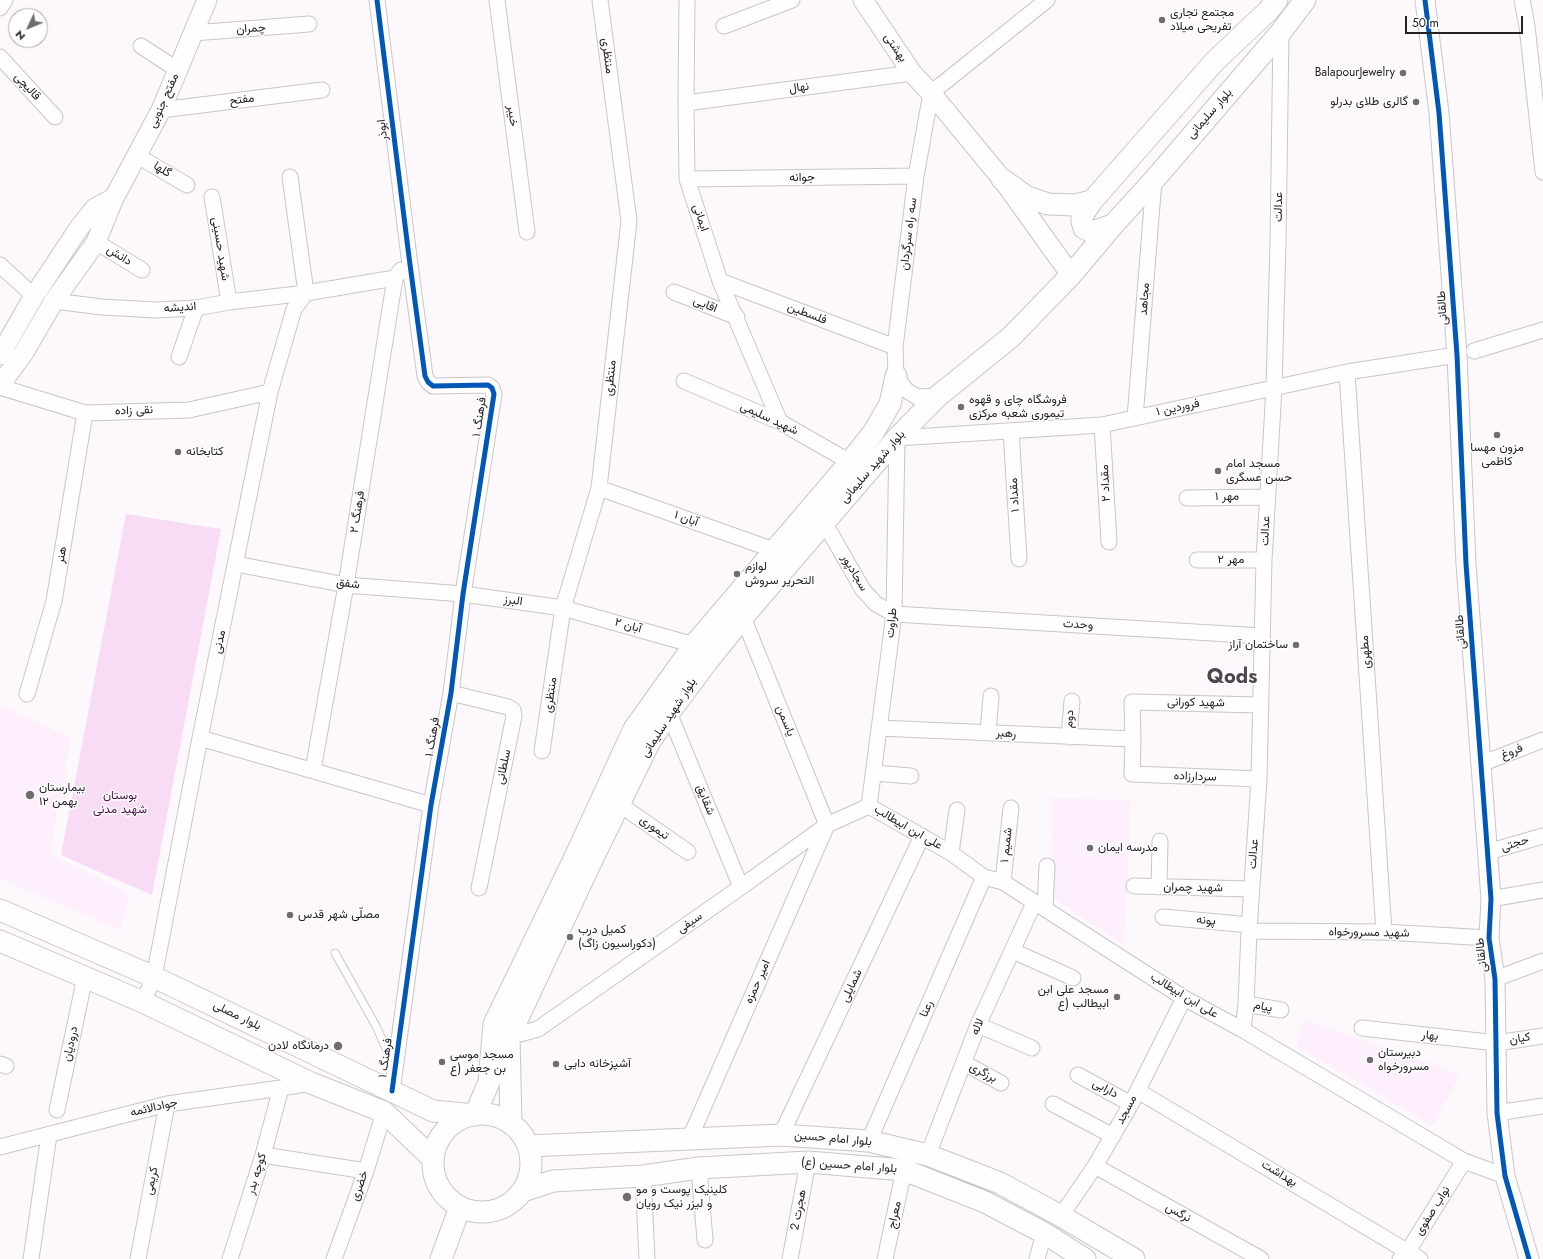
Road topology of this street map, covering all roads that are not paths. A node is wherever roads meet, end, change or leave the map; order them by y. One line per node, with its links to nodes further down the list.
1 (6, 0): 14 (street)
2 (207, 0): 18 (street, مفتح جنوبی)
3 (377, 0): 42 (street, ابوذر)
4 (498, 0): 40 (street, خیبر)
5 (600, 0): 75 (street, منتظری)
6 (687, 0): 25 (street, ایمانی)
7 (792, 0): 16 (street)
8 (863, 0): 22 (street, بهشتی)
9 (1047, 0): 24 (street)
10 (1277, 0): 38 (main road)
11 (1305, 0): 17 (main road, بلوار سلیمانی)
12 (1425, 0): 57 (street, طالقانی)
13 (1522, 0): 29 (street)
14 (0, 8)
15 (308, 24): 18 (street, چمران)
16 (724, 26)
17 (1281, 32): 34 (main road, بلوار سلیمانی); 65 (street, عدالت)
18 (193, 33): 21 (street, مفتح جنوبی)
19 (141, 46): 21 (street)
20 (0, 57): 27 (street, قالیچی)
21 (178, 70): 26 (street, مفتح جنوبی)
22 (912, 73): 24 (street, بهشتی); 25 (street, نهال)
23 (322, 90): 26 (street, مفتح)
24 (931, 93): 30 (street, سه راه سرگردان); 33 (street)
25 (686, 103): 32 (street, ایمانی)
26 (162, 110): 28 (street, مفتح جنوبی)
27 (55, 117)
28 (136, 155): 35 (street, گلها); 37 (street, مفتح جنوبی)
29 (1543, 172)
30 (916, 176): 32 (street, جوانه); 56 (street, سه راه سرگردان)
31 (290, 177): 49 (street)
32 (687, 179): 47 (street, ایمانی)
33 (1002, 179): 38 (main road); 45 (street)
34 (1154, 180): 39 (main road, بلوار سلیمانی); 69 (street, مجاهد)
35 (187, 185)
36 (212, 197): 52 (street, شهید حسینی)
37 (114, 198): 41 (street, مفتح جنوبی); 50 (street)
38 (1092, 201): 39 (main road)
39 (1112, 225): 45 (main road)
40 (527, 232)
41 (96, 242): 44 (street, دانش); 51 (street, مفتح جنوبی)
42 (409, 257): 46 (street, فرهنگ ۲); 64 (street, ابوذر)
43 (0, 265): 50 (street)
44 (142, 270)
45 (1071, 275): 67 (main road)
46 (396, 278): 49 (street, اندیشه); 85 (street, فرهنگ ۲)
47 (720, 281): 54 (street, ایمانی); 56 (street, فلسطین)
48 (674, 292): 54 (street, اقایی)
49 (306, 293): 52 (street, اندیشه); 66 (street, مدنی)
50 (34, 296): 58 (street)
51 (54, 301): 53 (street, اندیشه); 63 (street, مفتح جنوبی)
52 (229, 302): 53 (street, اندیشه)
53 (196, 308): 59 (street)
54 (737, 317): 70 (street, ایمانی)
55 (1543, 330): 57 (street, فروردین ۱)
56 (895, 347): 61 (street, سه راه سرگردان)
57 (1466, 353): 60 (street, فروردین ۱); 105 (street, طالقانی)
58 (0, 355)
59 (179, 357)
60 (1347, 372): 65 (street, فروردین ۱); 136 (street, مطهری)
61 (896, 376): 67 (street); 74 (main road, بلوار شهید سلیمانی)
62 (684, 381): 70 (street, شهید سلیمی)
63 (0, 386): 68 (street, نقی زاده)
64 (492, 388): 86 (street, فرهنگ ۱)
65 (1274, 388): 69 (street, فروردین ۱); 76 (street, عدالت)
66 (270, 392): 68 (street, نقی زاده); 84 (street, مدنی)
67 (938, 396): 73 (main road, بلوار شهید سلیمانی)
68 (85, 413): 93 (street, هنر)
69 (1136, 418): 71 (street, فروردین ۱)
70 (780, 422): 74 (street, شهید سلیمی)
71 (1102, 425): 72 (street, فروردین ۱); 79 (street, مقداد ۲)
72 (1011, 431): 73 (street, فروردین ۱); 81 (street, مقداد ۱)
73 (897, 438): 78 (main road, بلوار شهید سلیمانی); 88 (street, طراوت)
74 (850, 462): 80 (main road, بلوار شهید سلیمانی)
75 (599, 488): 80 (street, آبان ۱); 87 (street, منتظری)
76 (1267, 497): 77 (street, مهر ۱); 83 (street, عدالت)
77 (1187, 498)
78 (824, 522): 88 (street, سجادپور); 89 (main road, بلوار شهید سلیمانی)
79 (1109, 542)
80 (774, 550): 91 (main road, بلوار شهید سلیمانی)
81 (1019, 559)
82 (1197, 560): 83 (street, مهر ۲)
83 (1264, 560): 90 (street, عدالت)
84 (236, 564): 85 (street, شفق); 101 (street, مدنی)
85 (346, 585): 86 (street, شفق); 106 (street, فرهنگ ۲)
86 (463, 594): 87 (street, البرز); 92 (street, فرهنگ ۱)
87 (563, 608): 91 (street, آبان ۲); 104 (street, منتظری)
88 (894, 614): 90 (street, وحدت); 98 (street, طراوت)
89 (743, 617): 97 (main road, بلوار شهید سلیمانی); 115 (street, یاسمن)
90 (1262, 636): 96 (street, عدالت)
91 (694, 645): 171 (main road, بلوار شهید سلیمانی)
92 (451, 693): 111 (street, فرهنگ ۱); 128 (street, سلطانی)
93 (27, 694)
94 (991, 696): 99 (street)
95 (1072, 701): 100 (street, دوم)
96 (1260, 705): 102 (street, شهید کورانی); 109 (street, عدالت)
97 (669, 713): 110 (main road, بلوار شهید سلیمانی); 126 (street, شقایق)
98 (879, 728): 99 (street, رهبر); 107 (street, طراوت)
99 (988, 733): 100 (street, رهبر)
100 (1069, 737): 102 (street, رهبر)
101 (200, 738): 106 (street); 143 (street, مدنی)
102 (1133, 739): 109 (street, سردارزاده)
103 (1543, 740): 105 (street, فروغ)
104 (542, 751)
105 (1481, 764): 120 (street, طالقانی)
106 (313, 770): 111 (street)
107 (874, 774): 108 (street); 112 (street, طراوت)
108 (911, 776)
109 (1259, 779): 129 (street, عدالت)
110 (619, 804): 119 (street, تیموری); 153 (main road, بلوار شهید سلیمانی)
111 (431, 805): 158 (street, فرهنگ ۱)
112 (869, 806): 115 (street, سیفی); 116 (street, علی ابن ابیطالب)
113 (1011, 808): 124 (street, شمیم ۱)
114 (957, 810): 121 (street)
115 (827, 825): 126 (street, سیفی); 176 (street, امیر حمزه)
116 (922, 836): 121 (street, علی ابن ابیطالب); 174 (street, شمایلی)
117 (1543, 836): 120 (street, حجتی)
118 (1160, 841): 127 (street)
119 (688, 852)
120 (1488, 852): 131 (street, طالقانی)
121 (951, 853): 123 (street, علی ابن ابیطالب)
122 (1047, 866): 132 (street)
123 (984, 878): 124 (street, علی ابن ابیطالب); 177 (street, رعنا)
124 (1003, 882): 132 (street, علی ابن ابیطالب)
125 (1134, 886): 127 (street, شهید چمران)
126 (741, 887): 153 (street, سیفی)
127 (1159, 887): 129 (street, شهید چمران)
128 (479, 888)
129 (1251, 889): 135 (street, عدالت)
130 (1543, 890): 131 (street)
131 (1491, 899): 137 (street, طالقانی)
132 (1040, 905): 139 (street, لاله); 146 (street, علی ابن ابیطالب)
133 (0, 910): 143 (main road, بلوار مصلی)
134 (1162, 917): 135 (street, پونه)
135 (1249, 928): 136 (street, شهید مسرورخواه); 148 (street, عدالت)
136 (1384, 932): 137 (street, شهید مسرورخواه)
137 (1489, 938): 145 (street, طالقانی)
138 (0, 941): 142 (main road)
139 (1013, 950): 144 (street); 150 (street, لاله)
140 (335, 953): 158 (lane)
141 (1543, 962): 145 (street)
142 (85, 977): 147 (main road); 168 (street, درودیان)
143 (154, 977): 147 (street, مدنی); 163 (main road, بلوار مصلی)
144 (1073, 978)
145 (1495, 979): 155 (street, طالقانی)
146 (1184, 998): 152 (street, علی ابن ابیطالب); 164 (street, مسجد)
147 (143, 1002): 160 (main road)
148 (1246, 1004): 149 (street, پیام); 152 (street, عدالت)
149 (1281, 1010)
150 (978, 1025): 156 (street); 157 (street, لاله)
151 (1362, 1028): 155 (street, بهار)
152 (1243, 1030): 183 (street, علی ابن ابیطالب)
153 (509, 1036): 172 (main road, بلوار شهید سلیمانی)
154 (1543, 1036): 155 (street, کیان)
155 (1497, 1043): 170 (street, طالقانی)
156 (1032, 1048)
157 (964, 1062): 161 (street, برزگری); 181 (street, لاله)
158 (395, 1068): 163 (street, فرهنگ ۱)
159 (1078, 1075): 164 (street, دارابی)
160 (311, 1082): 162 (street, جوادالائمه); 169 (main road)
161 (1001, 1082)
162 (281, 1088): 165 (street, جوادالائمه); 180 (street, کوچه بدر)
163 (392, 1091): 171 (main road, بلوار مصلی)
164 (1134, 1097): 175 (street, مسجد); 196 (street, بهداشت)
165 (167, 1104): 173 (street, جوادالائمه); 198 (street, کریمی)
166 (1053, 1104): 175 (street)
167 (1543, 1106): 170 (street)
168 (56, 1110)
169 (384, 1112): 182 (main road); 187 (street, خضری)
170 (1497, 1113): 190 (street, طالقانی)
171 (475, 1115): 172 (main road); 182 (main road)
172 (511, 1124): 178 (main road)
173 (49, 1135): 179 (street, جوادالائمه); 197 (street)
174 (781, 1135): 176 (main road, بلوار امام حسین); 177 (main road, بلوار امام حسین)
175 (1113, 1136): 185 (street, مسجد)
176 (689, 1140): 178 (main road, بلوار امام حسین)
177 (869, 1141): 181 (main road, بلوار امام حسین)
178 (529, 1146): 191 (main road)
179 (0, 1147)
180 (264, 1155): 187 (street); 199 (street, کوچه بدر)
181 (928, 1155): 193 (main road, بلوار امام حسین)
182 (433, 1159): 192 (main road)
183 (1464, 1161): 190 (street, علی ابن ابیطالب); 196 (street, نواب صفوی)
184 (808, 1162): 186 (main road, بلوار امام حسین (ع)); 188 (main road, بلوار امام حسین (ع)); 203 (street, هجرت 2)
185 (1095, 1166): 193 (street, مسجد); 208 (street, نرگس)
186 (698, 1168): 189 (main road, بلوار امام حسین (ع)); 195 (street)
187 (366, 1170): 200 (street, خضری)
188 (904, 1170): 194 (main road, بلوار امام حسین (ع)); 204 (street, معراج)
189 (643, 1176): 191 (main road, بلوار امام حسین (ع)); 202 (street)
190 (1505, 1176): 210 (street, طالقانی)
191 (523, 1191): 192 (main road)
192 (460, 1207): 201 (main road)
193 (1061, 1216): 207 (main road, بلوار امام حسین)
194 (1044, 1233): 205 (street); 206 (main road, بلوار امام حسین (ع))
195 (705, 1240)
196 (1404, 1255): 209 (street, بهداشت)
197 (30, 1259)
198 (138, 1259)
199 (230, 1259)
200 (334, 1259)
201 (441, 1259)
202 (647, 1259)
203 (790, 1259)
204 (885, 1259)
205 (1037, 1259)
206 (1085, 1259)
207 (1134, 1259)
208 (1261, 1259)
209 (1420, 1259)
210 (1529, 1259)

